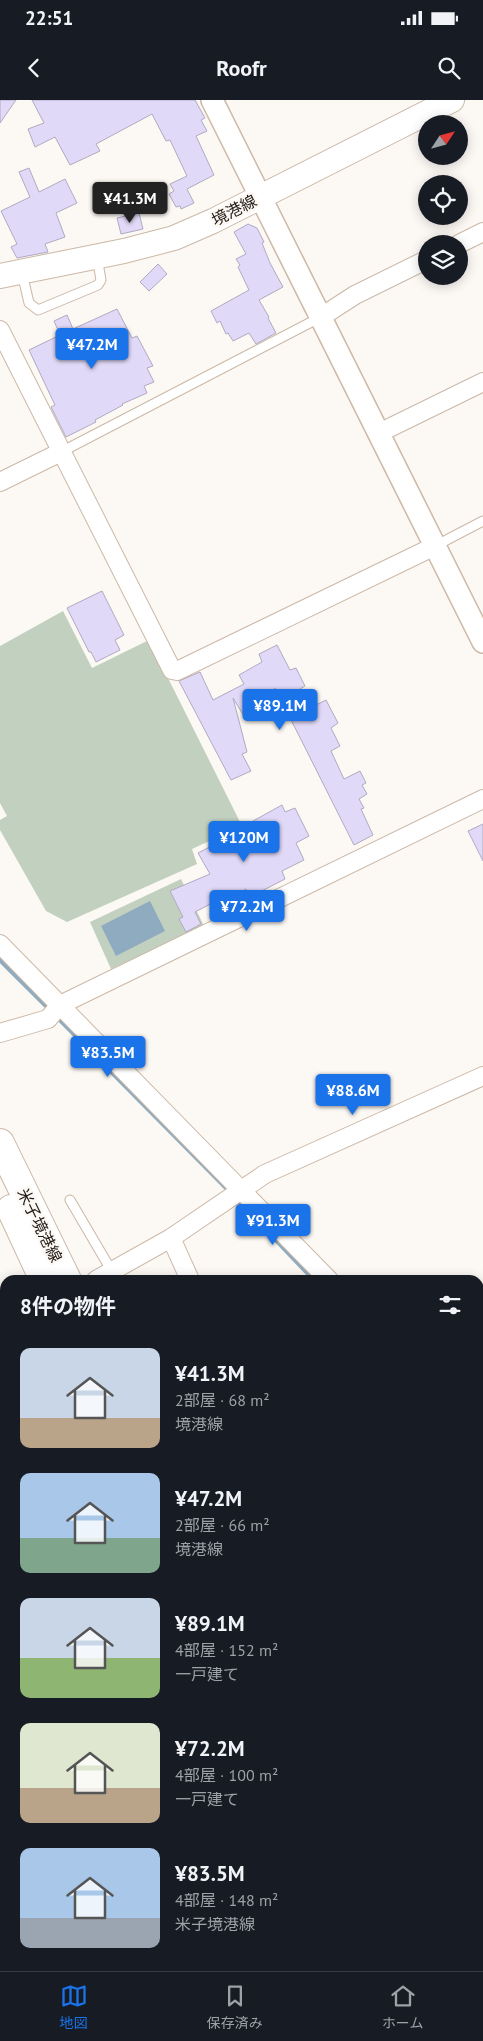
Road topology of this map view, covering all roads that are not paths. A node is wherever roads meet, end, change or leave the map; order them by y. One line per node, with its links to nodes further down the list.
1 (452, 100): 3 (main road, 境港線)
2 (215, 101): 3 (street)
3 (260, 196): 6 (main road, 境港線); 9 (street)
4 (483, 232): 5 (street)
5 (468, 240)
6 (97, 256): 8 (main road, 境港線); 8 (lane)
7 (418, 264): 9 (street)
8 (11, 274)
9 (321, 318): 12 (street); 13 (lane)
10 (0, 330): 13 (street)
11 (483, 382): 12 (street)
12 (379, 433): 16 (street)
13 (61, 452): 14 (street); 16 (street)
14 (0, 482)
15 (483, 521): 16 (lane)
16 (435, 546): 17 (street)
17 (483, 642)
18 (483, 799): 20 (street)
19 (0, 944): 20 (street)
20 (60, 1005): 21 (street); 25 (street)
21 (0, 1033)
22 (483, 1076): 25 (street)
23 (0, 1143): 29 (main road, 米子境港線)
24 (0, 1185): 28 (main road, 米子境港線)
25 (240, 1189): 27 (street); 32 (street)
26 (70, 1200): 30 (lane)
27 (171, 1238): 30 (street); 31 (street)
28 (42, 1275)
29 (65, 1275)
30 (115, 1275)
31 (188, 1275)
32 (324, 1275)

